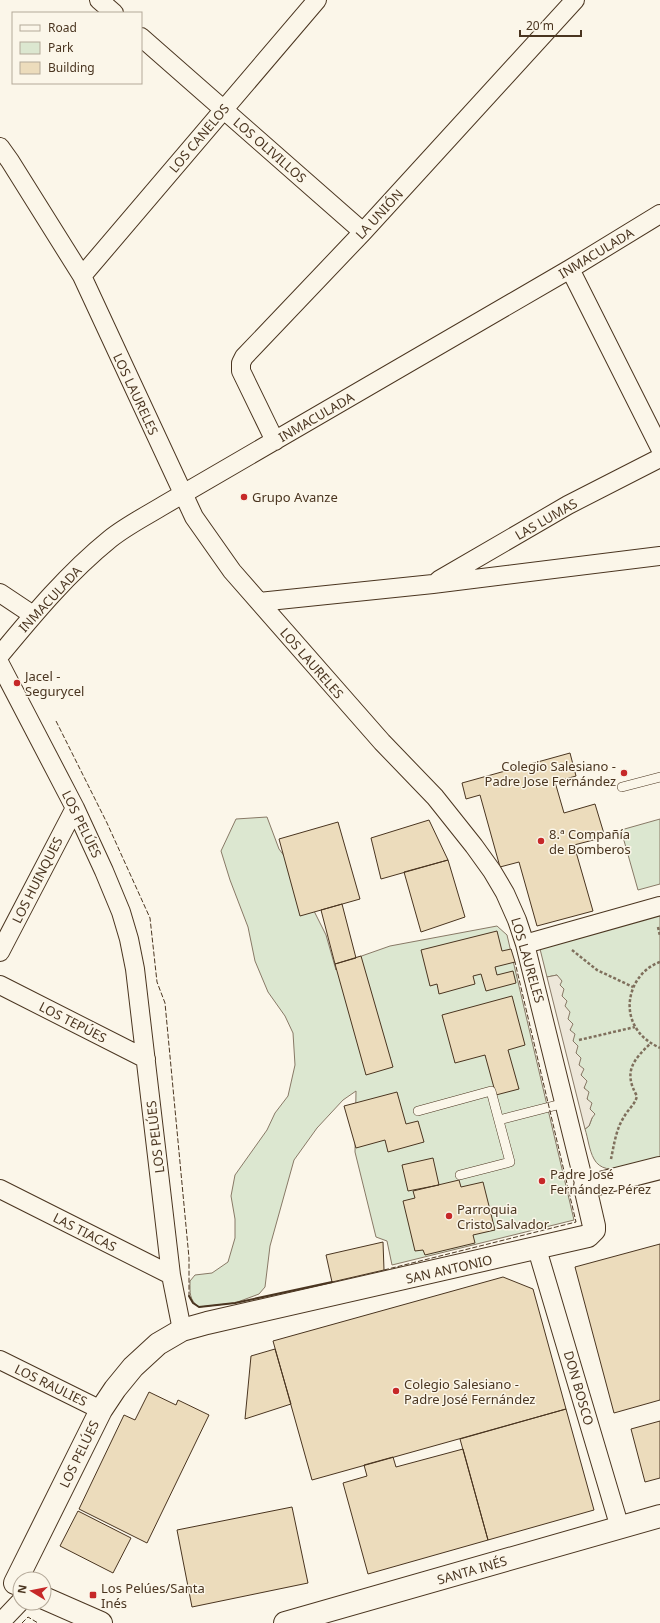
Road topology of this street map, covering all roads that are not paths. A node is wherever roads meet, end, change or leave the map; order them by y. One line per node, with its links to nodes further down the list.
1 (99, 0): 4 (street)
2 (317, 0): 6 (street, LOS CANELOS)
3 (575, 0): 9 (street, LA UNIÓN)
4 (113, 12)
5 (142, 38): 6 (street, LOS OLIVILLOS)
6 (224, 110): 9 (street, LOS OLIVILLOS); 11 (street, LOS CANELOS)
7 (0, 147): 11 (street, LOS LAURELES)
8 (660, 214): 10 (street, INMACULADA)
9 (363, 232): 12 (street, LA UNIÓN)
10 (570, 269): 12 (street, INMACULADA); 13 (street)
11 (82, 276): 15 (street, LOS LAURELES)
12 (275, 441): 15 (street, INMACULADA)
13 (660, 448)
14 (660, 458): 17 (street, LAS LUMAS)
15 (183, 494): 19 (street, LOS LAURELES); 20 (street, INMACULADA)
16 (660, 556): 17 (street, LAS LUMAS)
17 (433, 584): 19 (street, LAS LUMAS)
18 (0, 593): 20 (street)
19 (259, 602): 27 (street, LOS LAURELES)
20 (33, 615): 21 (street, INMACULADA)
21 (0, 655)
22 (0, 664): 25 (street, LOS PELÚES)
23 (660, 777): 24 (lane)
24 (622, 787)
25 (75, 808): 28 (street, LOS HUINQUES); 30 (street, LOS PELÚES)
26 (660, 906): 27 (street)
27 (525, 944): 31 (street, LOS LAURELES)
28 (0, 952)
29 (0, 985): 30 (street, LOS TEPÚES)
30 (146, 1059): 39 (street, LOS PELÚES)
31 (565, 1103): 33 (lane); 36 (street, LOS LAURELES)
32 (418, 1111): 33 (lane)
33 (499, 1120): 35 (lane)
34 (660, 1168): 36 (main road)
35 (460, 1175)
36 (585, 1187): 38 (main road, SAN ANTONIO)
37 (0, 1189): 39 (street, LAS TIACAS)
38 (537, 1249): 40 (main road, SAN ANTONIO); 44 (street, DON BOSCO)
39 (171, 1275): 40 (street, LOS PELÚES)
40 (182, 1330): 42 (main road, LOS PELÚES)
41 (0, 1360): 42 (street, LOS RAULIES)
42 (101, 1410): 45 (main road, LOS PELÚES)
43 (660, 1516): 44 (main road, SANTA INÉS)
44 (620, 1528): 50 (main road, SANTA INÉS)
45 (21, 1571)
46 (12, 1591): 48 (street, LOS PELÚES)
47 (52, 1602): 49 (main road)
48 (0, 1623)
49 (101, 1623)
50 (285, 1623)

